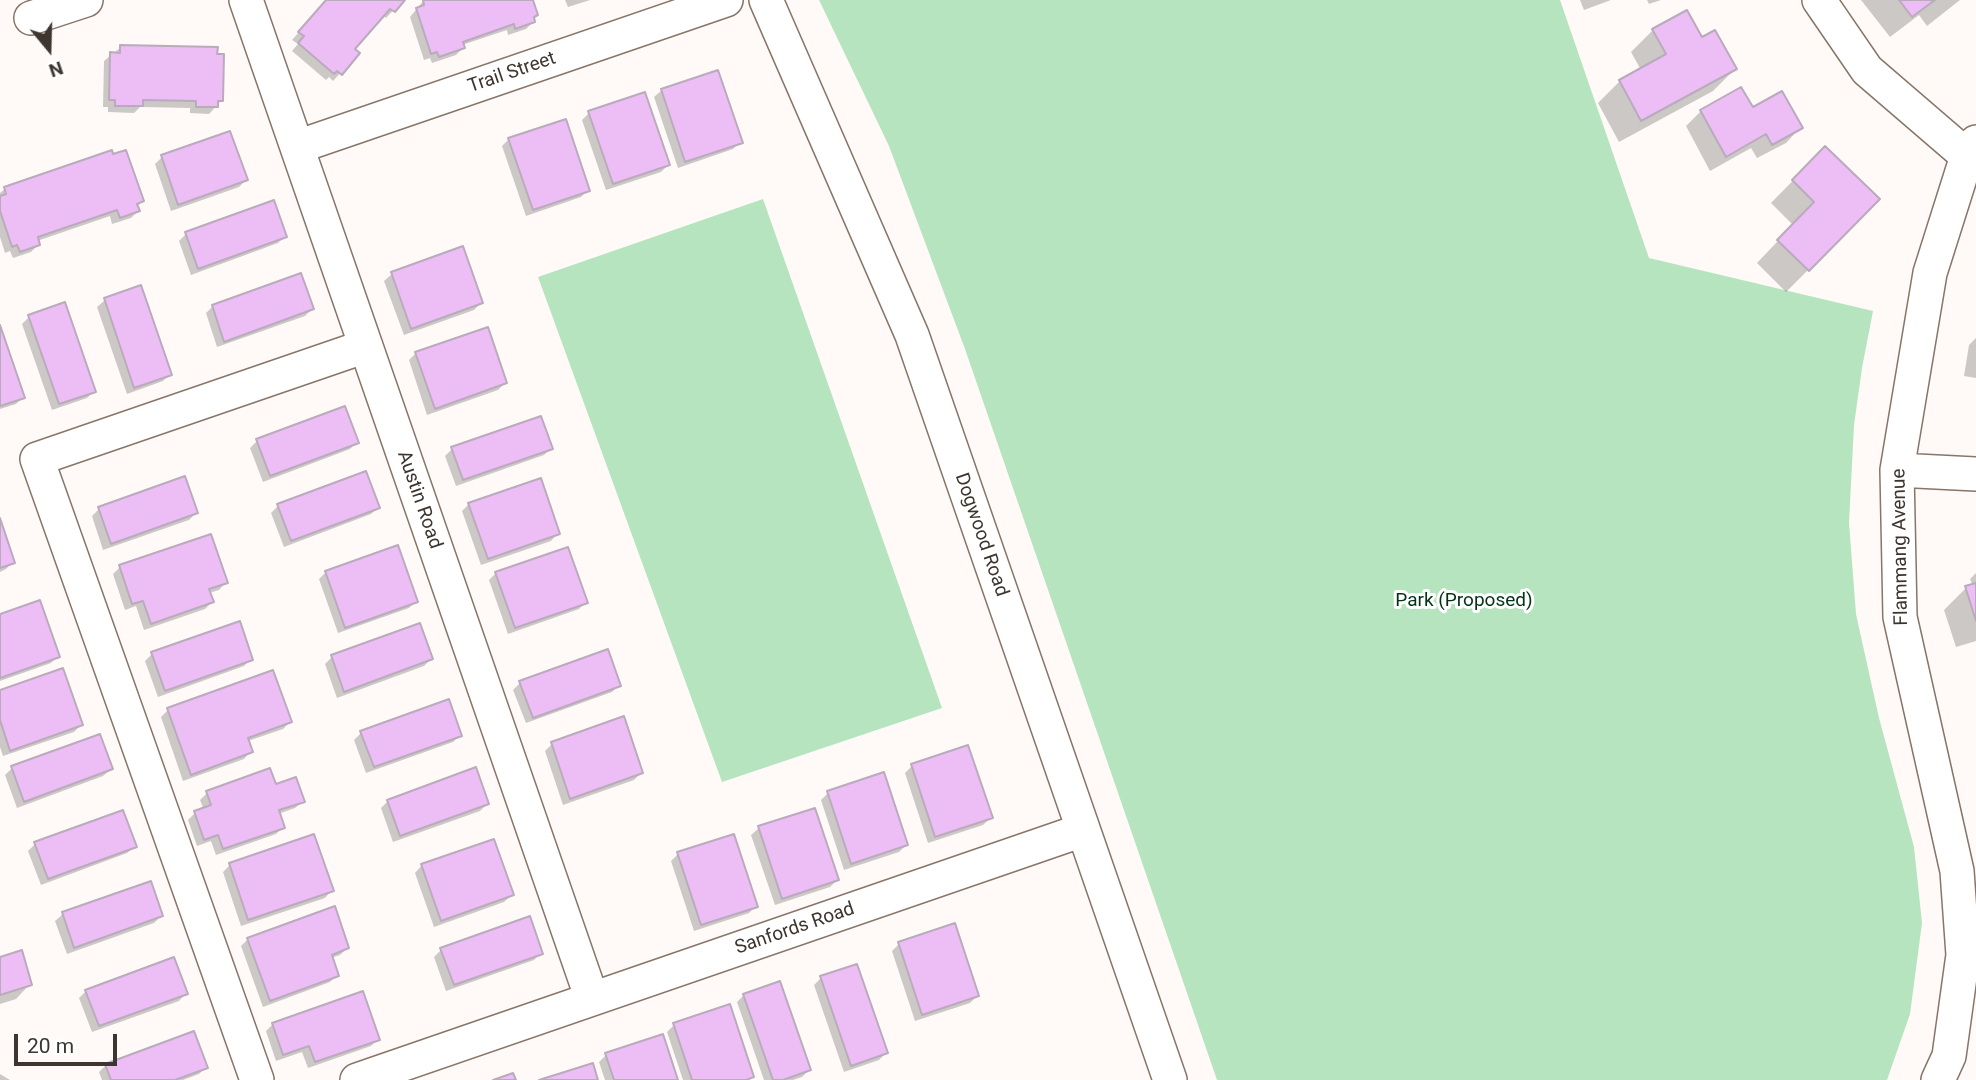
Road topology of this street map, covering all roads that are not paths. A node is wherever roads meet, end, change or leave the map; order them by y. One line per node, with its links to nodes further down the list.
1 (86, 0): 6 (street)
2 (246, 0): 7 (street, Austin Road)
3 (726, 0): 7 (street, Trail Street)
4 (766, 0): 12 (street, Dogwood Road)
5 (1819, 0): 8 (street)
6 (31, 18)
7 (297, 147): 9 (street, Austin Road)
8 (1971, 149): 10 (street, Flammang Avenue)
9 (366, 346): 13 (street, Austin Road); 14 (street)
10 (1897, 470): 11 (street); 17 (street, Flammang Avenue)
11 (1976, 474)
12 (1083, 830): 13 (street, Sanfords Road); 16 (street, Dogwood Road)
13 (592, 999): 15 (street, Sanfords Road)
14 (257, 1080)
15 (357, 1080)
16 (1170, 1080)
17 (1938, 1080)

